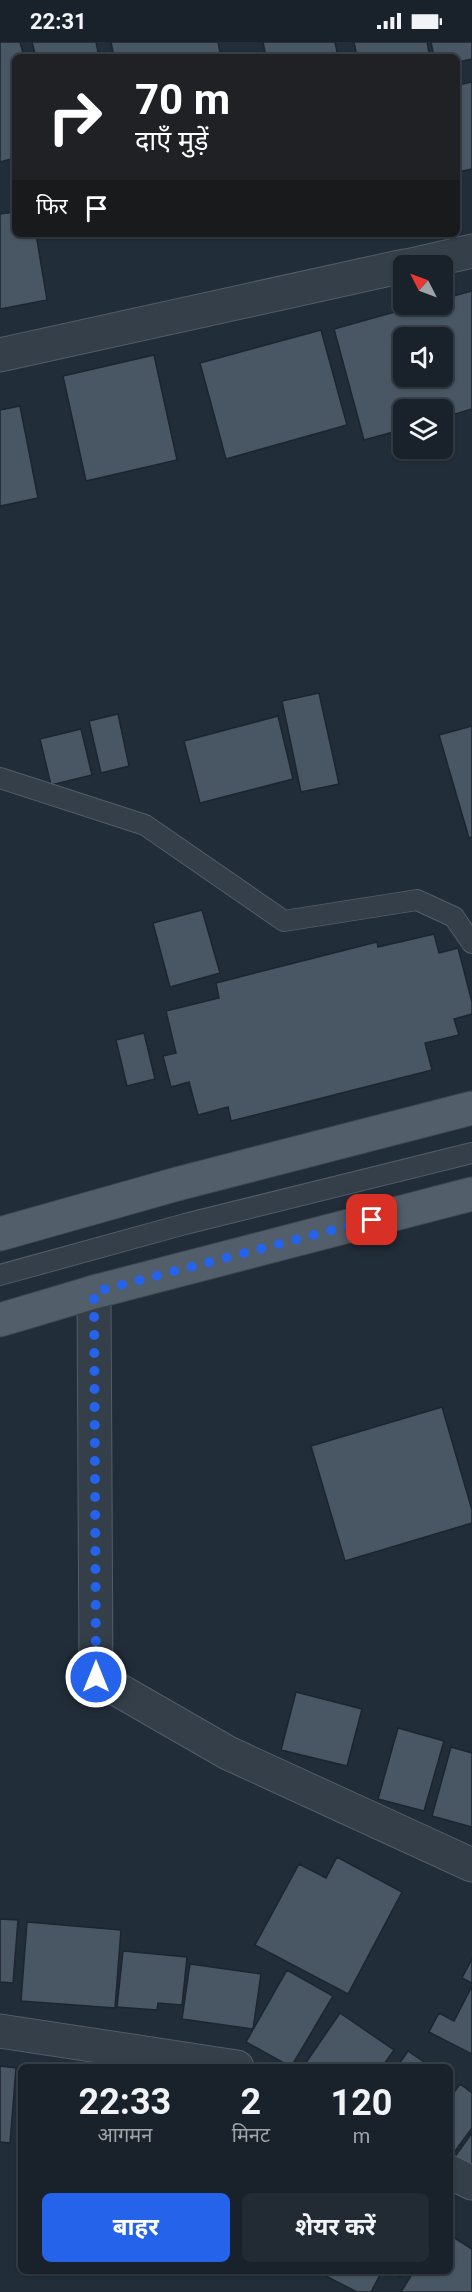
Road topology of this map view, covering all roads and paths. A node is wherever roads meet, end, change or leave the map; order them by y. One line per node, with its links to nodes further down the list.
1 (472, 251): 2 (street)
2 (453, 255)
3 (393, 269): 4 (street)
4 (0, 355)
5 (0, 778): 6 (lane)
6 (472, 943)
7 (472, 1108): 10 (main road)
8 (472, 1153): 11 (lane)
9 (472, 1194): 12 (main road)
10 (0, 1234)
11 (0, 1275)
12 (94, 1292): 13 (main road); 14 (street)
13 (0, 1320)
14 (472, 1865)
15 (0, 2031): 16 (street)
16 (217, 2064)
17 (453, 2174): 18 (street)
18 (472, 2184)

